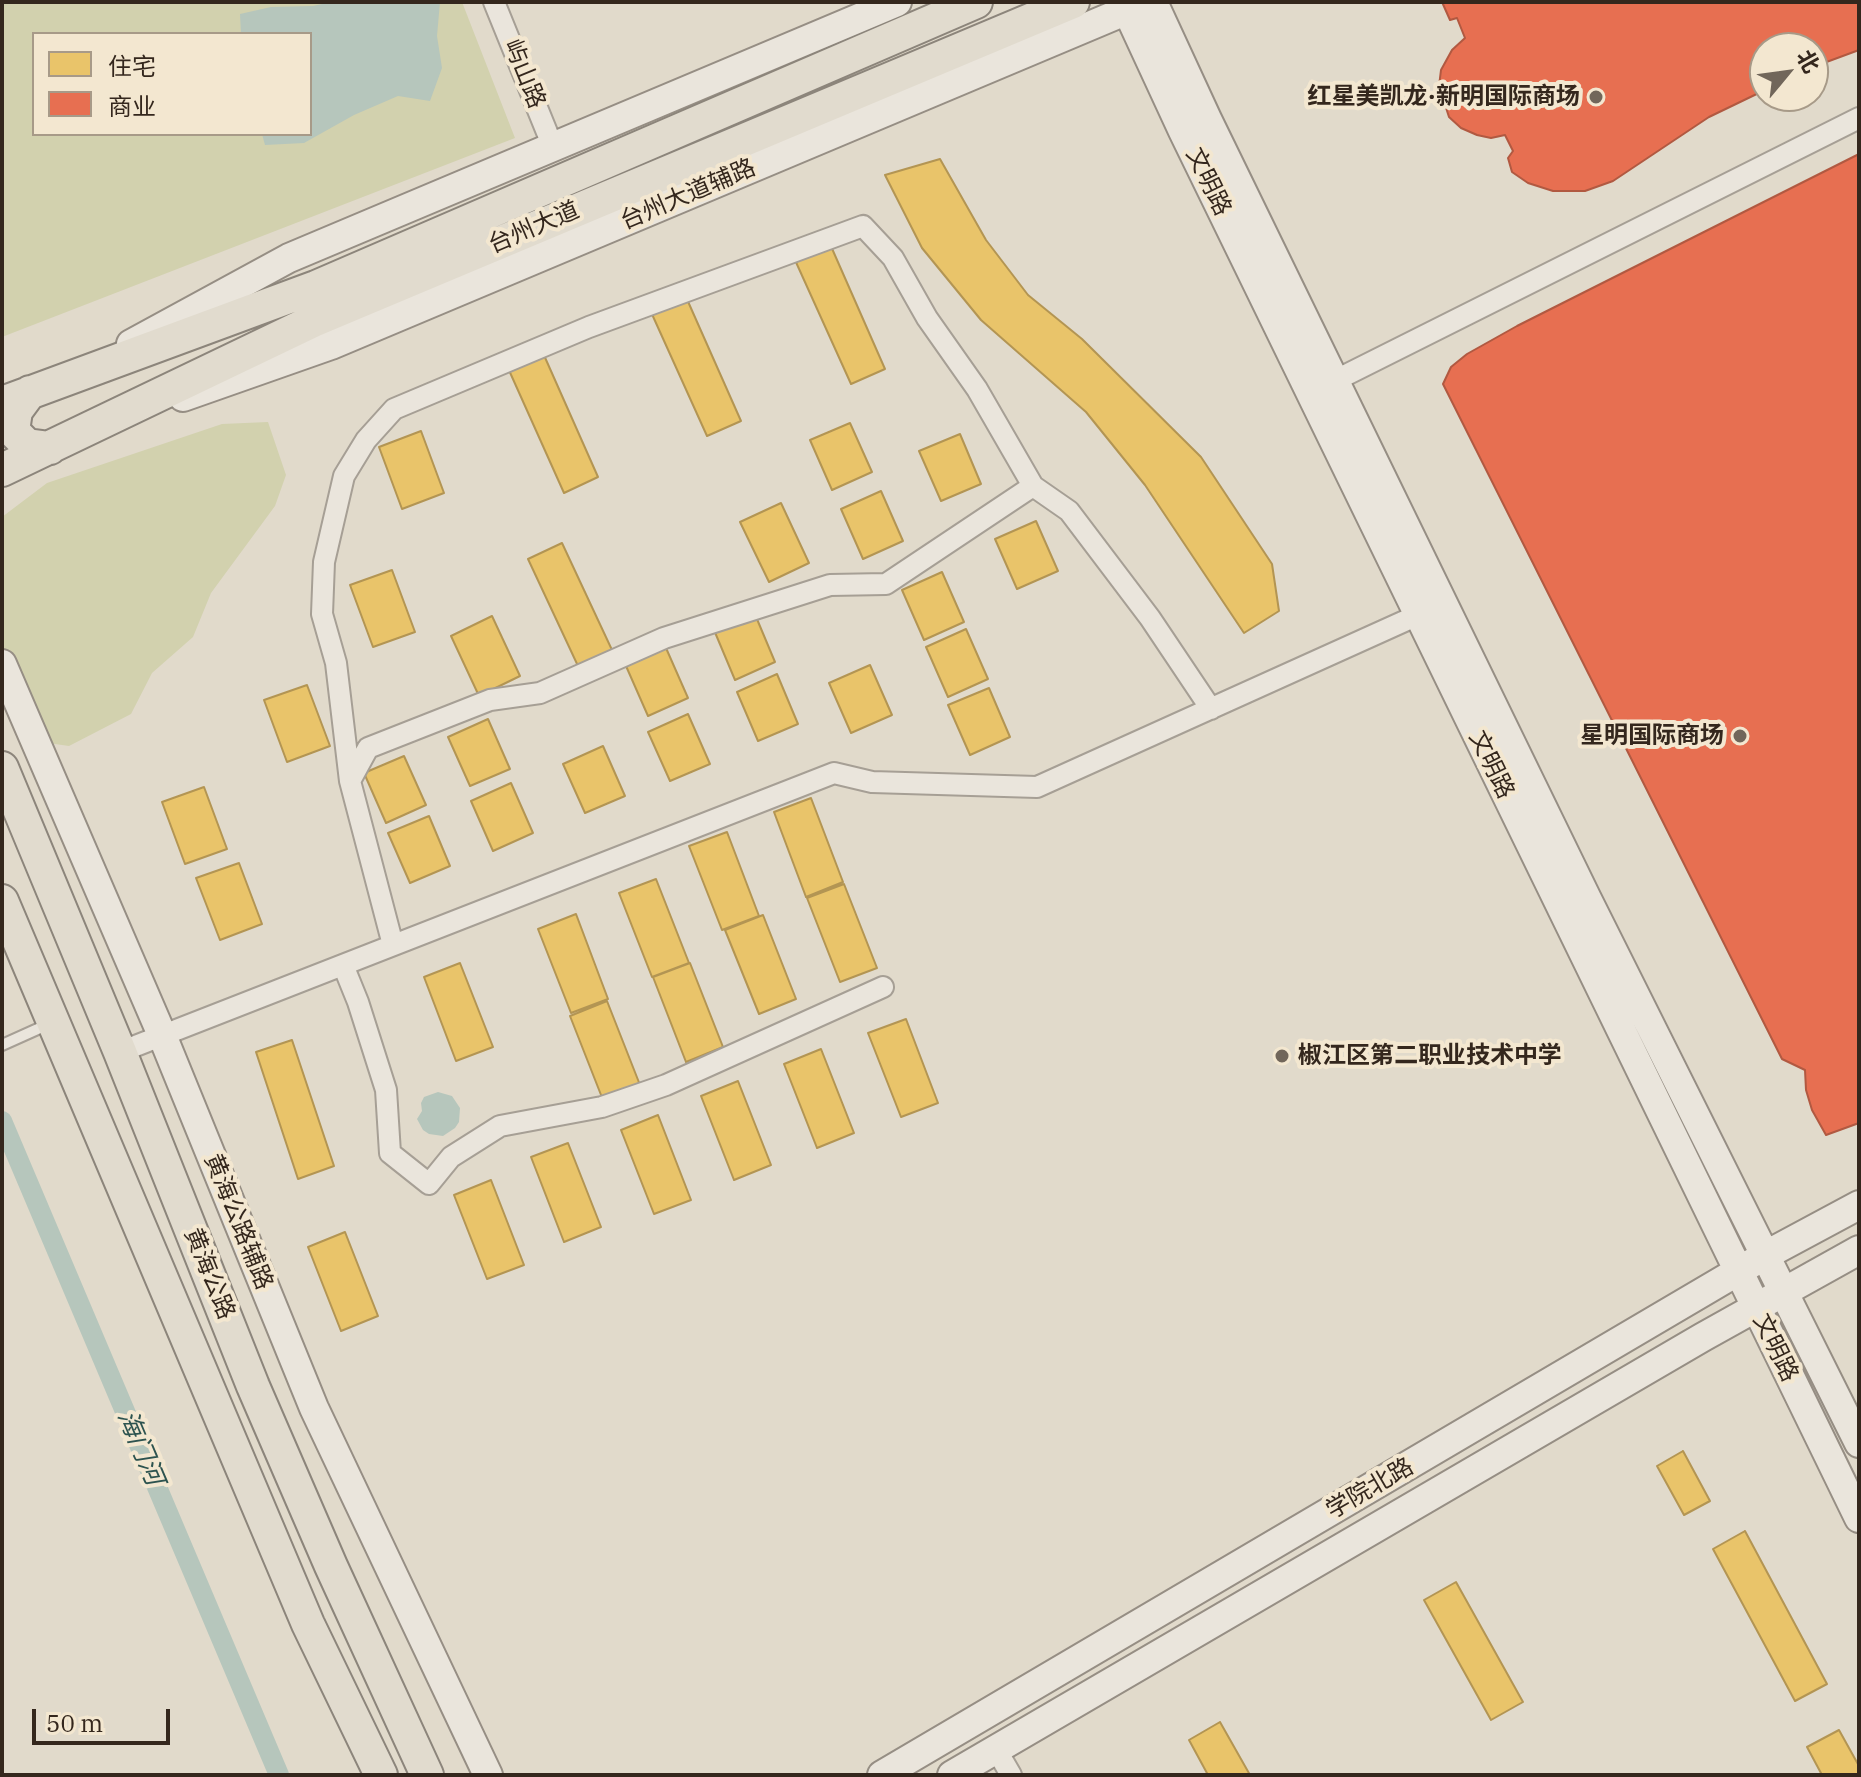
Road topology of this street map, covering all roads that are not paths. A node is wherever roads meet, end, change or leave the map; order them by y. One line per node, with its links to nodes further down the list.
1 (494, 2): 7 (street, 屿山路)
2 (897, 2): 7 (main road)
3 (976, 2): 8 (main road, 台州大道)
4 (1073, 2): 11 (main road, 台州大道)
5 (1142, 5): 9 (main road, 文明路); 11 (main road, 台州大道辅路)
6 (1859, 118): 9 (street)
7 (553, 147): 8 (main road)
8 (73, 375): 10 (main road, 台州大道)
9 (1323, 386): 15 (main road, 文明路); 30 (main road, 文明路)
10 (16, 398): 12 (main road)
11 (92, 428): 12 (main road, 台州大道)
12 (50, 448): 13 (main road, 台州大道)
13 (2, 470)
14 (1033, 486): 17 (street); 19 (street); 19 (street)
15 (1418, 615): 17 (street); 31 (main road, 文明路)
16 (2, 664): 25 (main road, 黄海公路辅路)
17 (1211, 709): 21 (street)
18 (2, 768): 27 (main road, 黄海公路)
19 (350, 781): 21 (street)
20 (2, 901): 24 (main road, 黄海公路)
21 (393, 945): 22 (street)
22 (343, 965): 23 (street); 25 (street)
23 (883, 987)
24 (53, 1022): 26 (lane); 37 (main road, 黄海公路)
25 (162, 1035): 27 (street); 39 (main road, 黄海公路辅路)
26 (2, 1045)
27 (120, 1052): 38 (main road, 黄海公路)
28 (1859, 1205): 30 (main road, 学院北路)
29 (1859, 1250): 32 (main road, 学院北路)
30 (1764, 1256): 31 (main road, 学院北路); 32 (main road, 文明路)
31 (1738, 1272): 33 (main road, 文明路); 40 (main road, 学院北路)
32 (1784, 1291): 33 (main road, 学院北路); 34 (main road, 文明路)
33 (1755, 1308): 35 (main road, 文明路); 36 (main road, 学院北路)
34 (1859, 1443)
35 (1859, 1518)
36 (996, 1749): 41 (main road, 学院北路); 42 (street)
37 (381, 1775)
38 (427, 1775)
39 (488, 1775)
40 (882, 1775)
41 (952, 1775)
42 (1011, 1775)

